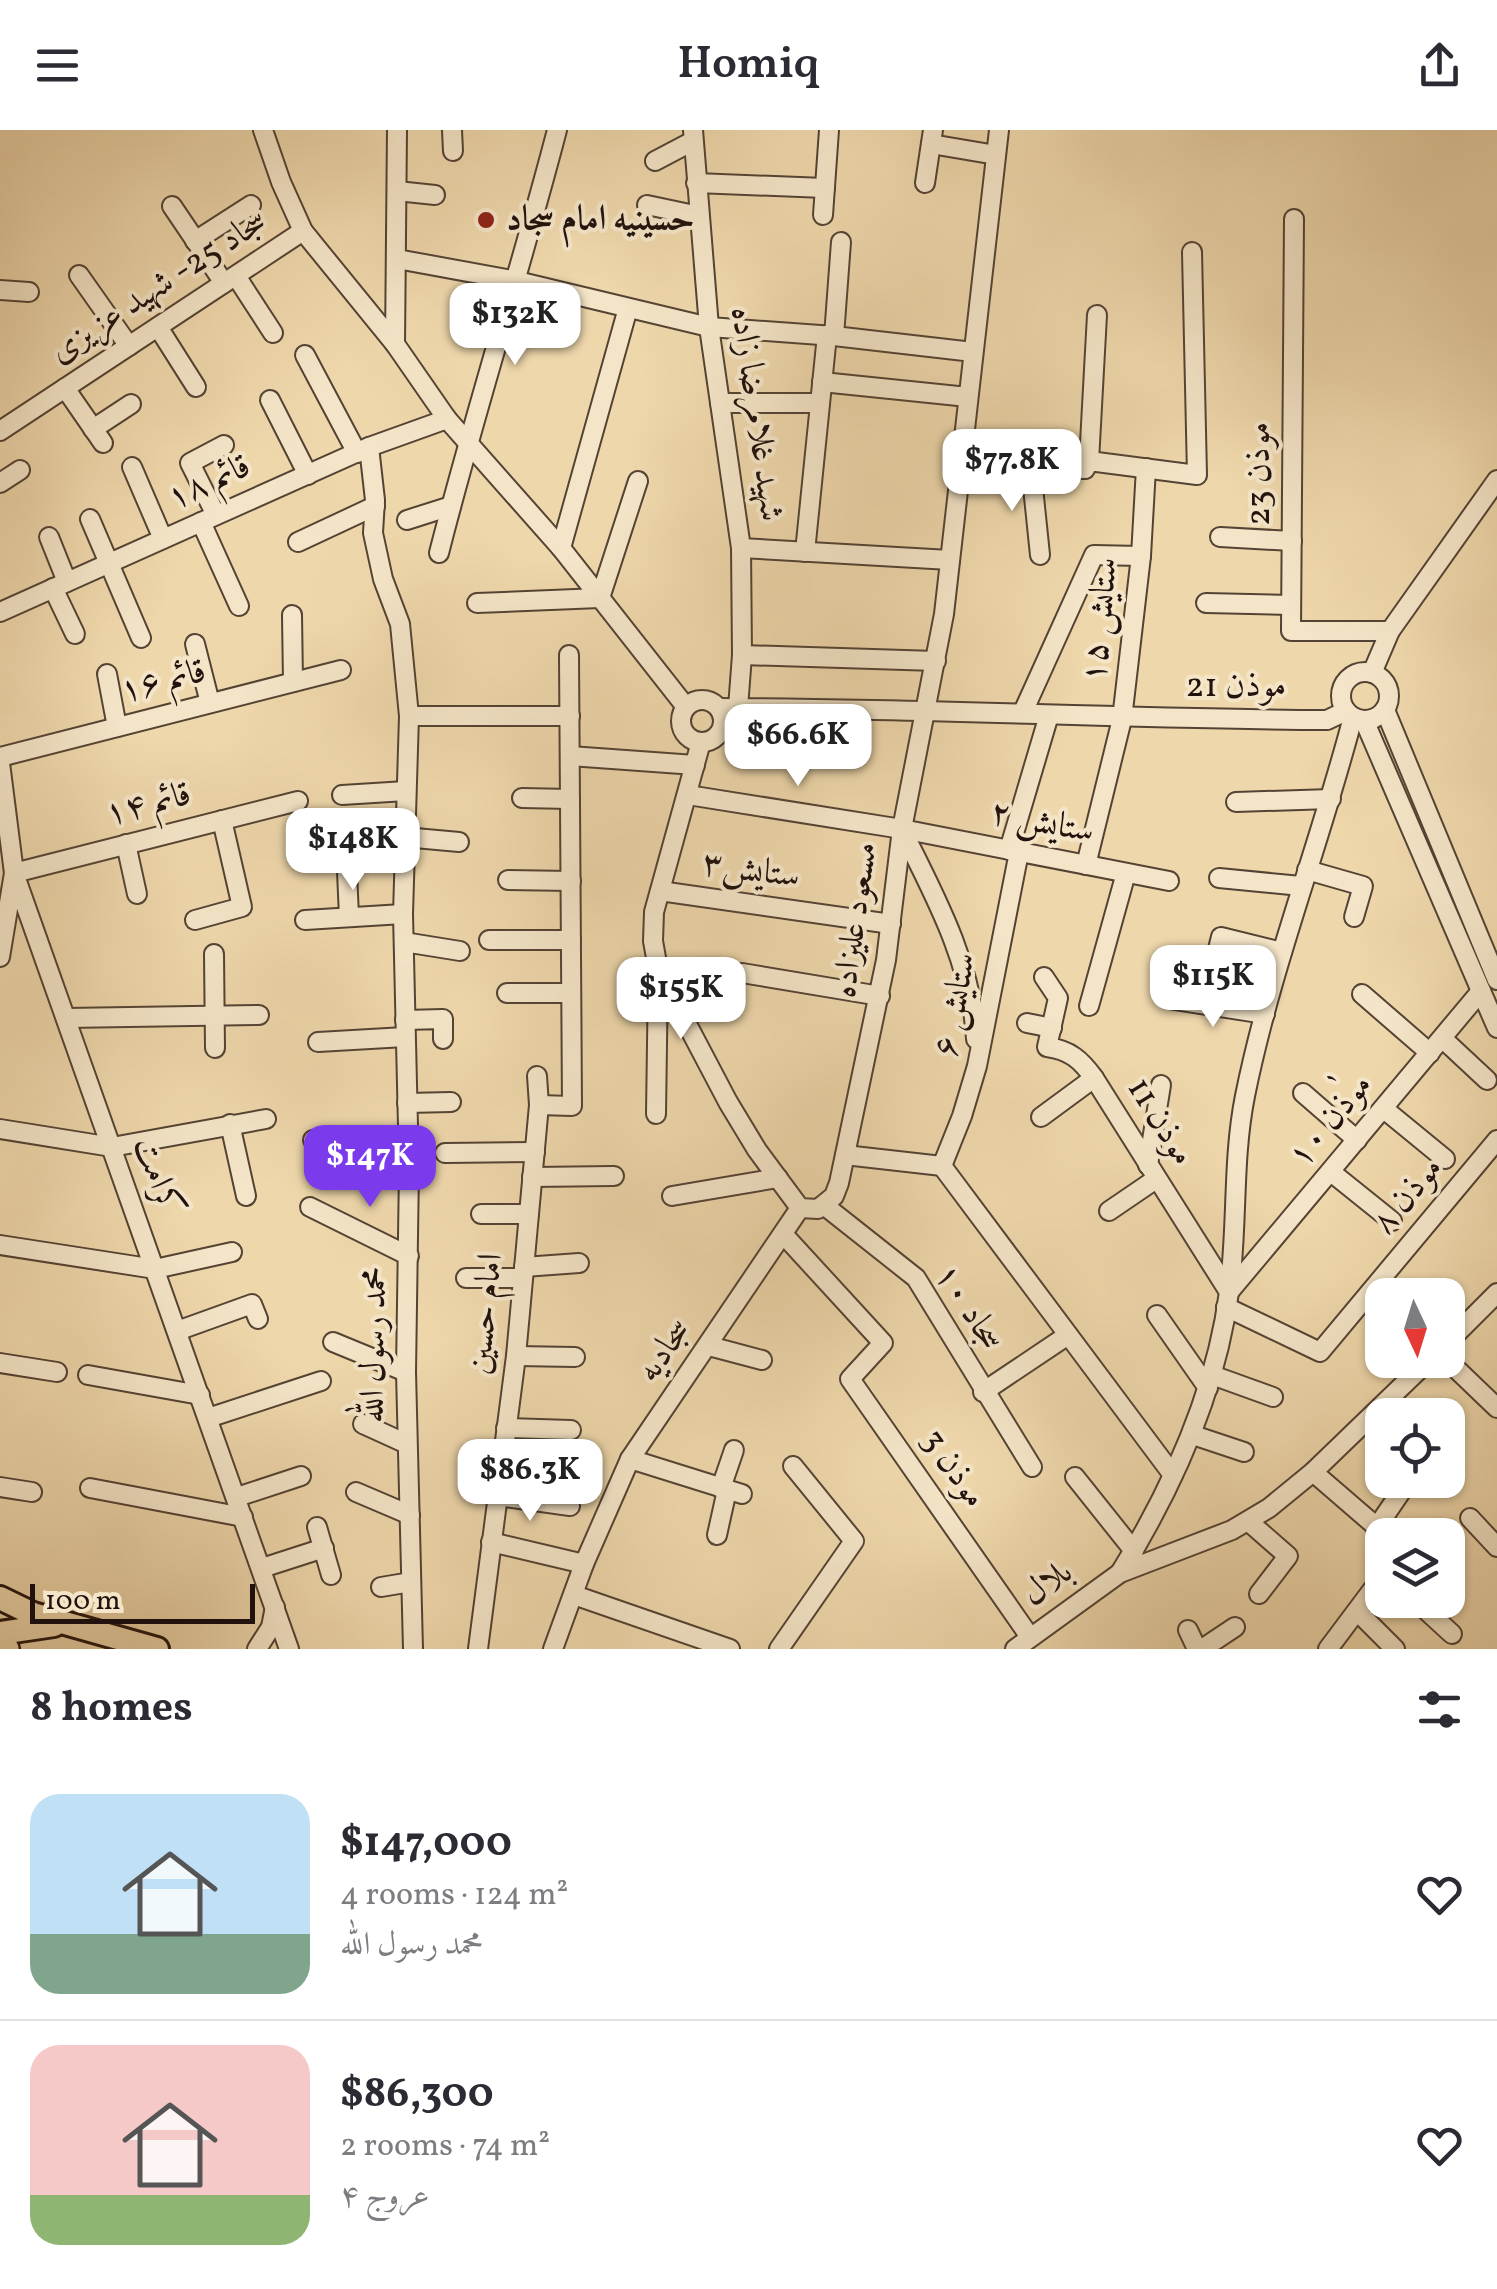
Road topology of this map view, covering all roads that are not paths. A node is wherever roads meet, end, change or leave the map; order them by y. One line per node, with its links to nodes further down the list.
1 (264, 130): 23 (street)
2 (396, 130): 15 (street)
3 (452, 130): 9 (street)
4 (557, 130): 30 (street)
5 (829, 130): 14 (street)
6 (999, 130): 10 (street, مسعود علیزاده)
7 (693, 136): 11 (street); 12 (street, شهید غلامرضا زاده)
8 (932, 137): 10 (street); 13 (street)
9 (453, 150)
10 (996, 155): 41 (street, مسعود علیزاده)
11 (655, 161)
12 (696, 183): 14 (street); 21 (street, شهید غلامرضا زاده)
13 (926, 184)
14 (825, 188): 20 (street)
15 (396, 190): 16 (street); 27 (street)
16 (435, 195)
17 (251, 205): 24 (street)
18 (647, 205): 21 (street)
19 (172, 206): 24 (street)
20 (823, 215)
21 (699, 216): 36 (street, شهید غلامرضا زاده)
22 (1294, 219): 74 (street, موذن 23)
23 (304, 231): 29 (street, سجاد 25- شهید عزیزی); 39 (street)
24 (195, 240): 29 (street)
25 (842, 242): 38 (street)
26 (1192, 252): 59 (street)
27 (396, 259): 30 (street); 39 (street)
28 (79, 275): 40 (street)
29 (230, 279): 35 (street, سجاد 25- شهید عزیزی); 37 (street)
30 (517, 281): 33 (street); 53 (street)
31 (0, 290): 32 (street)
32 (29, 292)
33 (628, 308): 36 (street); 76 (street)
34 (1097, 315): 56 (street)
35 (158, 327): 40 (street, سجاد 25- شهید عزیزی); 44 (street)
36 (709, 328): 38 (street); 48 (street, شهید غلامرضا زاده)
37 (273, 332)
38 (830, 335): 41 (street); 43 (street)
39 (395, 344): 51 (street)
40 (129, 346): 45 (street, سجاد 25- شهید عزیزی)
41 (973, 352): 46 (street, مسعود علیزاده)
42 (305, 355): 55 (street)
43 (822, 382): 46 (street); 49 (street)
44 (196, 387)
45 (65, 388): 50 (street); 52 (street, سجاد 25- شهید عزیزی)
46 (968, 397): 62 (street, مسعود علیزاده)
47 (270, 400): 61 (street)
48 (720, 403): 49 (street); 77 (street, شهید غلامرضا زاده)
49 (820, 403): 78 (street)
50 (131, 404)
51 (446, 420): 53 (street); 55 (street, قائم ۱۸)
52 (0, 431)
53 (467, 442): 67 (street); 76 (street)
54 (224, 445): 69 (street)
55 (363, 450): 61 (street, قائم ۱۸); 66 (street, محمد رسول الله)
56 (1088, 461): 58 (street); 59 (street)
57 (132, 467): 73 (street)
58 (1031, 468): 62 (street); 80 (street)
59 (1146, 468): 81 (street, ستایش ۱۵)
60 (20, 470): 65 (street)
61 (308, 474): 69 (street, قائم ۱۸)
62 (960, 478): 82 (street, مسعود علیزاده)
63 (1497, 480): 92 (street)
64 (638, 481): 85 (street)
65 (0, 483)
66 (375, 506): 75 (street); 110 (street, محمد رسول الله)
67 (450, 506): 70 (street); 79 (street)
68 (90, 518): 83 (street)
69 (209, 519): 73 (street, قائم ۱۸); 89 (street)
70 (407, 520)
71 (49, 537): 84 (street)
72 (1220, 537): 74 (street)
73 (163, 539): 83 (street, قائم ۱۸)
74 (1292, 541): 88 (street, موذن 23)
75 (298, 542)
76 (561, 548): 85 (street)
77 (742, 548): 78 (street); 96 (street, شهید غلامرضا زاده)
78 (806, 552): 82 (street)
79 (438, 553)
80 (1040, 555)
81 (1141, 556): 108 (street); 113 (street, ستایش ۱۵)
82 (950, 560): 98 (street, مسعود علیزاده)
83 (108, 564): 84 (street, قائم ۱۸); 94 (street)
84 (60, 585): 90 (street, قائم ۱۸); 93 (street)
85 (600, 598): 87 (street); 104 (street)
86 (1206, 602): 88 (street)
87 (476, 603)
88 (1291, 605): 92 (street)
89 (239, 606)
90 (0, 612)
91 (292, 615): 102 (street)
92 (1390, 631): 100 (street)
93 (76, 634)
94 (141, 638)
95 (195, 644): 103 (street)
96 (742, 654): 98 (street); 105 (street, شهید غلامرضا زاده)
97 (569, 655): 111 (street)
98 (936, 661): 106 (street, مسعود علیزاده)
99 (341, 670): 102 (street, قائم ۱۶)
100 (1372, 672): 107 (street); 112 (street)
101 (107, 674): 114 (street)
102 (293, 682): 103 (street, قائم ۱۶)
103 (210, 704): 114 (street, قائم ۱۶)
104 (686, 707): 105 (street); 115 (street)
105 (728, 708): 106 (street, موذن 21); 115 (street)
106 (924, 709): 108 (street, موذن 21); 128 (street, مسعود علیزاده)
107 (1384, 710): 112 (street); 161 (street)
108 (1022, 712): 109 (street, موذن 21)
109 (1050, 715): 113 (street, موذن 21); 133 (street, ستایش ۶)
110 (409, 716): 111 (street); 119 (street, محمد رسول الله)
111 (570, 716): 116 (street)
112 (1354, 716): 113 (street, موذن 21); 124 (street); 161 (street)
113 (1122, 719): 134 (street, ستایش ۱۵)
114 (117, 727): 117 (street, قائم ۱۶)
115 (701, 742): 118 (street)
116 (570, 756): 118 (street); 123 (street)
117 (0, 760): 135 (street, کرامت)
118 (695, 764): 121 (street)
119 (406, 790): 120 (street); 129 (street, محمد رسول الله)
120 (342, 794)
121 (688, 796): 128 (street, ستایش ۲); 142 (street)
122 (522, 798): 123 (street)
123 (570, 799): 140 (street)
124 (1331, 799): 126 (street); 138 (street)
125 (298, 801): 127 (street, قائم ۱۴)
126 (1236, 802)
127 (222, 820): 131 (street, قائم ۱۴); 147 (street)
128 (902, 829): 133 (street, ستایش ۲); 149 (street, مسعود علیزاده); 180 (street)
129 (404, 836): 130 (street); 144 (street, محمد رسول الله)
130 (459, 842)
131 (126, 844): 135 (street, قائم ۱۴); 143 (street)
132 (346, 848): 145 (street)
133 (1014, 851): 134 (street, ستایش ۲); 180 (street, ستایش ۶)
134 (1086, 865): 136 (street, ستایش ۲)
135 (14, 872): 156 (street); 171 (street, کرامت)
136 (1126, 873): 141 (street, ستایش ۲); 167 (street)
137 (1219, 878): 138 (street)
138 (1304, 878): 146 (street); 154 (street)
139 (508, 880): 140 (street)
140 (570, 881): 151 (street)
141 (1169, 881)
142 (660, 890): 149 (street, ستایش۳); 158 (street)
143 (138, 894)
144 (403, 914): 145 (street); 152 (street, محمد رسول الله)
145 (348, 917): 148 (street)
146 (1354, 917)
147 (194, 920)
148 (305, 920)
149 (891, 924): 165 (street, مسعود علیزاده)
150 (488, 940): 151 (street)
151 (571, 940): 163 (street)
152 (404, 942): 153 (street); 173 (street, محمد رسول الله)
153 (460, 951)
154 (1282, 952): 157 (street); 168 (street)
155 (214, 954): 170 (street)
156 (0, 957)
157 (1215, 960)
158 (658, 969): 190 (street); 209 (street)
159 (742, 973): 165 (street)
160 (1044, 977): 174 (street)
161 (1489, 986): 175 (street); 178 (street, موٰذن ۱۰)
162 (507, 993): 163 (street)
163 (571, 993): 188 (street)
164 (1362, 994): 178 (street)
165 (880, 996): 201 (street, مسعود علیزاده)
166 (1168, 999): 168 (street)
167 (1090, 1006)
168 (1265, 1014): 228 (street)
169 (259, 1015): 170 (street)
170 (216, 1016): 171 (street); 179 (street)
171 (66, 1018): 198 (street, کرامت)
172 (1027, 1022): 174 (street)
173 (405, 1028): 176 (street); 177 (street); 187 (street, محمد رسول الله)
174 (1052, 1028): 182 (street, موذن 11)
175 (1497, 1028)
176 (443, 1029)
177 (318, 1042)
178 (1437, 1046): 183 (street); 189 (street, موٰذن ۱۰)
179 (215, 1048)
180 (977, 1066): 203 (street, ستایش ۶)
181 (537, 1076): 188 (street, امام حسین)
182 (1094, 1078): 191 (street); 205 (street, موذن 11)
183 (1487, 1080)
184 (1161, 1085): 205 (street)
185 (1304, 1093): 196 (street)
186 (451, 1102): 187 (street)
187 (407, 1103): 204 (street, محمد رسول الله)
188 (539, 1104): 199 (street, امام حسین)
189 (1384, 1109): 196 (street, موٰذن ۱۰); 202 (street)
190 (656, 1114)
191 (1041, 1117)
192 (266, 1119): 193 (street)
193 (230, 1124): 198 (street); 210 (street)
194 (0, 1129): 198 (street)
195 (313, 1140): 204 (street)
196 (1357, 1140): 206 (street, موٰذن ۱۰)
197 (1497, 1140): 228 (street, موذن ۸)
198 (112, 1147): 224 (street, کرامت)
199 (534, 1152): 200 (street); 208 (street, امام حسین)
200 (445, 1153)
201 (845, 1154): 203 (street); 212 (street, مسعود علیزاده)
202 (1445, 1159)
203 (942, 1166): 233 (street)
204 (409, 1168): 222 (street, محمد رسول الله)
205 (1152, 1172): 215 (street); 228 (street, موذن 11)
206 (1330, 1172): 218 (street); 228 (street, موٰذن ۱۰)
207 (614, 1176): 208 (street)
208 (532, 1177): 217 (street, امام حسین)
209 (778, 1178): 211 (street); 214 (street)
210 (246, 1196)
211 (672, 1196)
212 (825, 1206): 214 (street); 247 (street, سجاد ۱۰)
213 (310, 1207): 222 (street)
214 (800, 1208): 219 (street, سجادیه)
215 (1109, 1212)
216 (481, 1214): 217 (street)
217 (529, 1214): 225 (street, امام حسین)
218 (1392, 1222)
219 (783, 1234): 235 (street, سجادیه); 303 (street, موذن 3)
220 (0, 1245): 224 (street)
221 (232, 1252): 224 (street)
222 (409, 1256): 241 (street, محمد رسول الله)
223 (579, 1263): 225 (street)
224 (155, 1269): 232 (street, کرامت)
225 (523, 1272): 226 (street); 236 (street, امام حسین)
226 (466, 1278)
227 (1497, 1293): 231 (street)
228 (1228, 1300): 246 (street)
229 (255, 1312): 232 (street)
230 (1157, 1315): 246 (street)
231 (1465, 1325)
232 (178, 1331): 248 (street, کرامت)
233 (1068, 1334): 247 (street); 263 (street)
234 (333, 1342): 241 (street)
235 (709, 1346): 238 (street); 259 (street, سجادیه)
236 (516, 1356): 237 (street); 253 (street, امام حسین)
237 (575, 1358)
238 (762, 1360)
239 (0, 1362): 240 (street)
240 (58, 1372)
241 (406, 1372): 256 (street, محمد رسول الله)
242 (88, 1374): 248 (street)
243 (1465, 1375): 250 (street)
244 (1410, 1378): 262 (street)
245 (321, 1381): 251 (street)
246 (1210, 1382): 249 (street); 255 (street)
247 (983, 1392): 261 (street, سجاد ۱۰)
248 (200, 1396): 251 (street, کرامت)
249 (1273, 1397)
250 (1495, 1401)
251 (208, 1418): 272 (street, کرامت)
252 (363, 1424): 256 (street)
253 (506, 1428): 254 (street); 271 (street, امام حسین)
254 (570, 1430)
255 (1193, 1434): 258 (street); 263 (street)
256 (407, 1444): 274 (street, محمد رسول الله)
257 (734, 1450): 268 (street)
258 (1244, 1452)
259 (630, 1459): 268 (street); 285 (street, سجادیه)
260 (793, 1466): 313 (street)
261 (1032, 1468)
262 (1312, 1472): 276 (street); 278 (street)
263 (1172, 1475): 284 (street)
264 (301, 1476): 272 (street)
265 (1075, 1478): 284 (street)
266 (0, 1487): 269 (street)
267 (90, 1488): 275 (street)
268 (730, 1491): 280 (street)
269 (32, 1492)
270 (356, 1492): 274 (street)
271 (497, 1496): 273 (street); 281 (street, امام حسین)
272 (237, 1498): 275 (street, کرامت)
273 (570, 1506)
274 (410, 1516): 289 (street, محمد رسول الله)
275 (244, 1517): 286 (street, کرامت)
276 (1367, 1518)
277 (1470, 1518): 282 (street)
278 (1249, 1522): 287 (street); 291 (street)
279 (317, 1527): 283 (street)
280 (717, 1534)
281 (491, 1542): 285 (street); 310 (street, امام حسین)
282 (1496, 1545)
283 (324, 1548): 286 (street); 288 (street)
284 (1134, 1551): 287 (street)
285 (584, 1564): 292 (street, سجادیه)
286 (262, 1568): 295 (street, کرامت)
287 (1120, 1573): 303 (street, بلال)
288 (332, 1575)
289 (411, 1582): 290 (street); 309 (street, محمد رسول الله)
290 (381, 1587)
291 (1259, 1594)
292 (574, 1596): 311 (street, سجادیه); 312 (street)
293 (0, 1598): 298 (main road)
294 (1365, 1600): 296 (street)
295 (276, 1606): 307 (street); 308 (street, کرامت)
296 (1356, 1612): 315 (street); 316 (street)
297 (1435, 1618): 302 (street)
298 (67, 1624): 301 (main road); 305 (main road)
299 (1234, 1627): 314 (street)
300 (1188, 1630): 314 (street)
301 (0, 1633)
302 (1452, 1634)
303 (1023, 1643)
304 (0, 1644): 306 (highway)
305 (149, 1648)
306 (6, 1649)
307 (257, 1649)
308 (289, 1649)
309 (413, 1649)
310 (478, 1649)
311 (553, 1649)
312 (730, 1649)
313 (779, 1649)
314 (1200, 1649)
315 (1328, 1649)
316 (1396, 1649)

